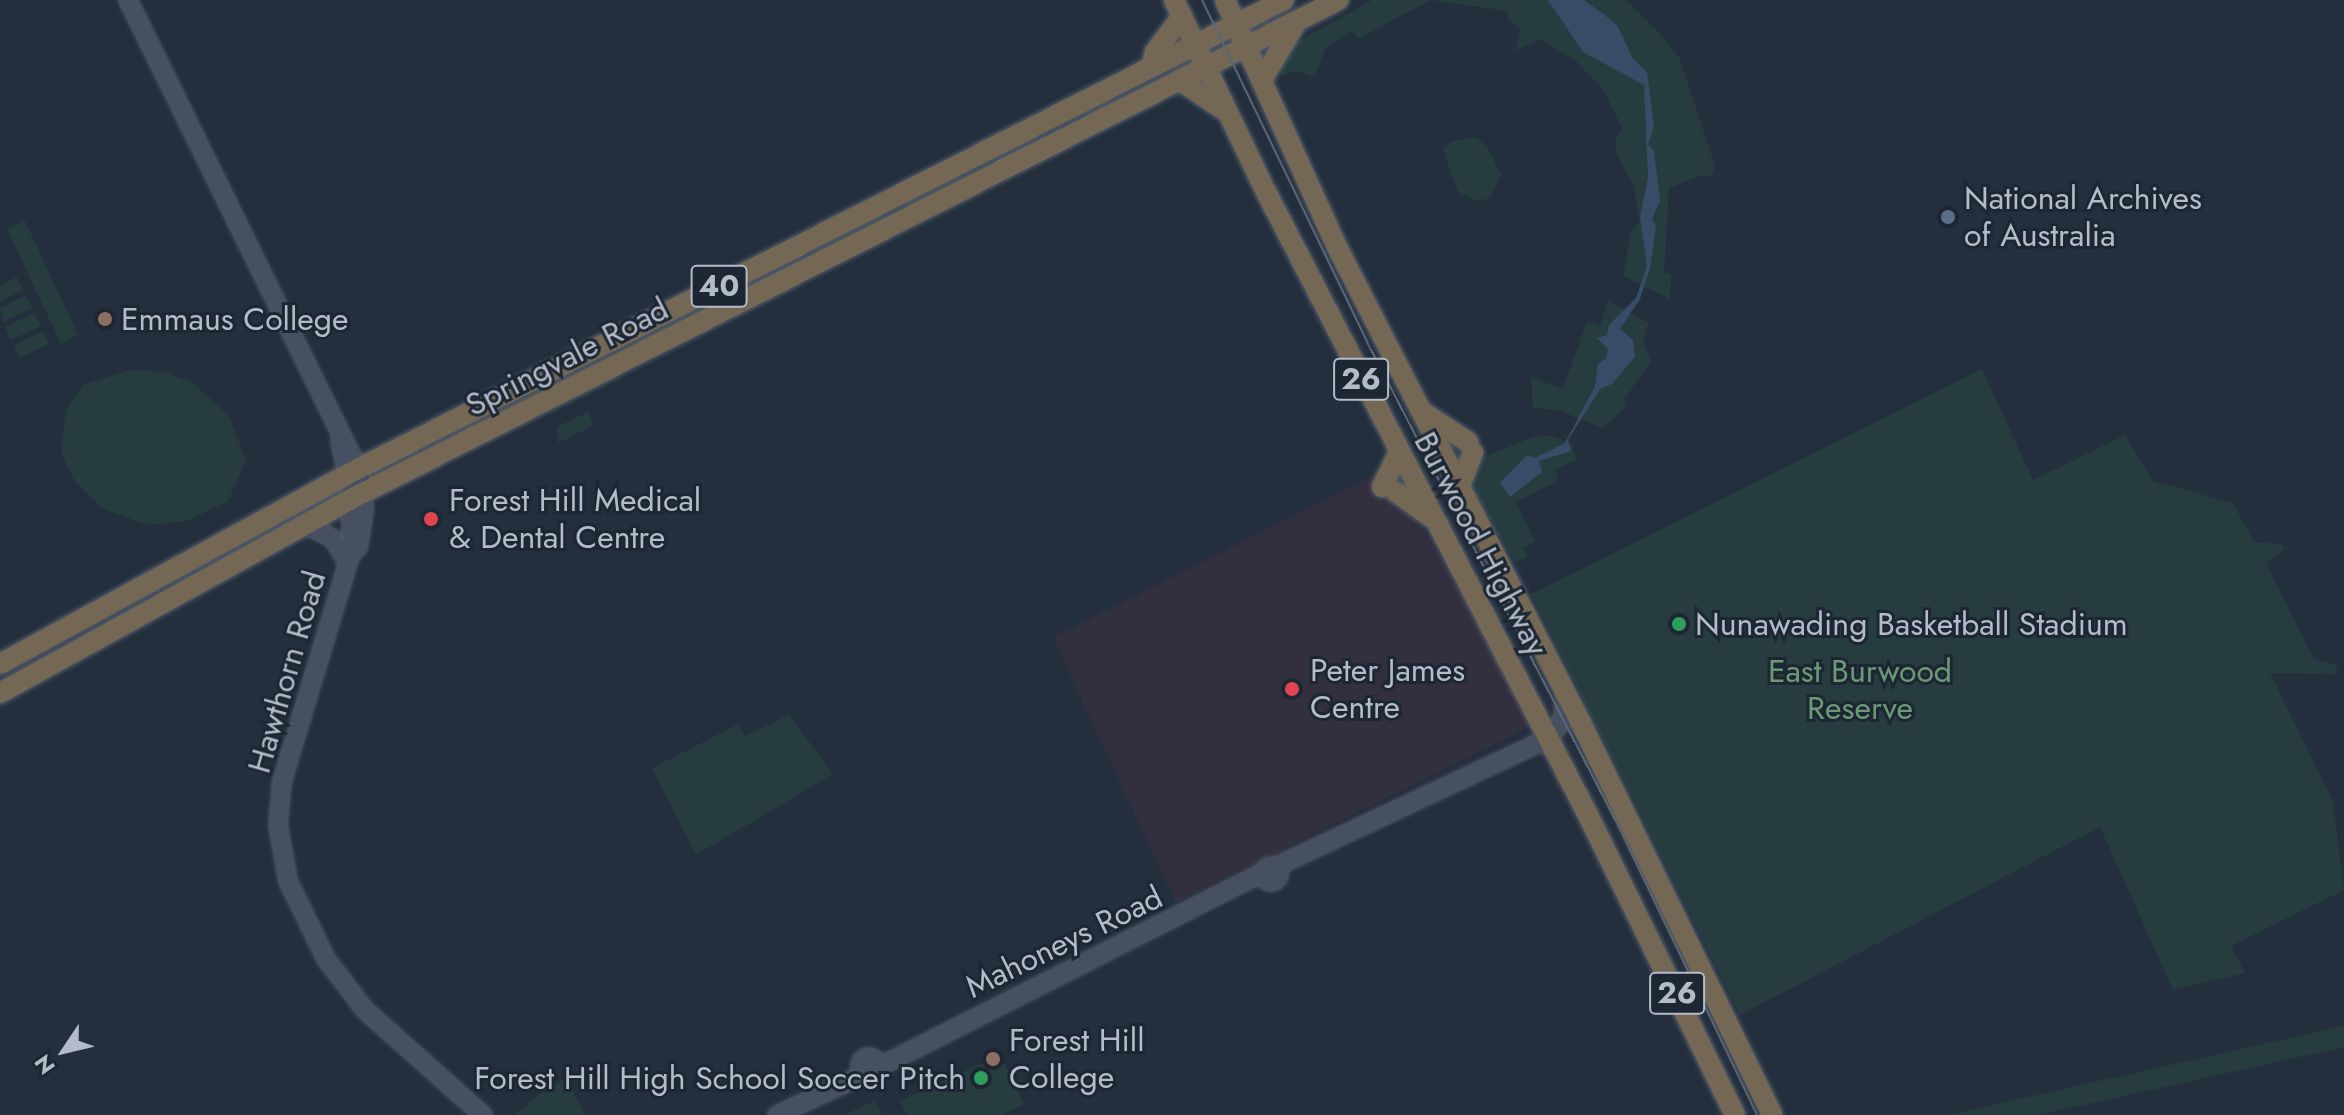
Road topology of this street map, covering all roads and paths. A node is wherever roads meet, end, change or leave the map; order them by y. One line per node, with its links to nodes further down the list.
1 (128, 0): 18 (main road, Hawthorn Road)
2 (1225, 0): 8 (highway, Burwood Highway / 26)
3 (1253, 0): 5 (highway)
4 (1338, 0): 7 (highway, Springvale Road / 40)
5 (1279, 3): 8 (highway, Springvale Road / 40)
6 (1178, 8): 9 (highway, Burwood Highway / 26); 11 (highway)
7 (1299, 20): 10 (highway, Springvale Road / 40); 14 (highway)
8 (1236, 25): 9 (highway, Springvale Road / 40); 10 (highway, Burwood Highway / 26)
9 (1195, 45): 11 (highway, Springvale Road / 40); 12 (highway, Burwood Highway / 26)
10 (1246, 46): 12 (highway, Springvale Road / 40); 14 (highway, Burwood Highway / 26)
11 (1152, 66): 18 (highway, Springvale Road / 40)
12 (1205, 67): 13 (highway, Springvale Road / 40); 15 (highway, Burwood Highway / 26)
13 (1179, 80): 15 (highway); 20 (highway, Springvale Road / 40)
14 (1262, 80): 16 (highway, Burwood Highway / 26)
15 (1227, 112): 17 (highway, Burwood Highway / 26)
16 (1418, 408): 19 (highway, Burwood Highway / 26); 19 (highway)
17 (1399, 452): 22 (highway, Burwood Highway / 26); 22 (highway)
18 (354, 471): 20 (main road, Hawthorn Road); 24 (highway, Springvale Road / 40)
19 (1460, 485): 25 (highway, Burwood Highway / 26)
20 (357, 496): 21 (highway, Springvale Road / 40); 23 (main road, Hawthorn Road)
21 (304, 524): 23 (main road); 26 (highway, Springvale Road / 40)
22 (1440, 524): 27 (highway, Burwood Highway / 26)
23 (349, 558): 30 (main road, Hawthorn Road)
24 (0, 664)
25 (1565, 690): 27 (main road); 28 (highway, Burwood Highway / 26)
26 (0, 693)
27 (1545, 730): 29 (highway, Burwood Highway / 26); 31 (main road, Mahoneys Road)
28 (1724, 1016): 29 (highway); 33 (highway, Burwood Highway / 26)
29 (1705, 1053): 32 (highway, Burwood Highway / 26)
30 (483, 1115)
31 (777, 1115)
32 (1735, 1115)
33 (1772, 1115)

